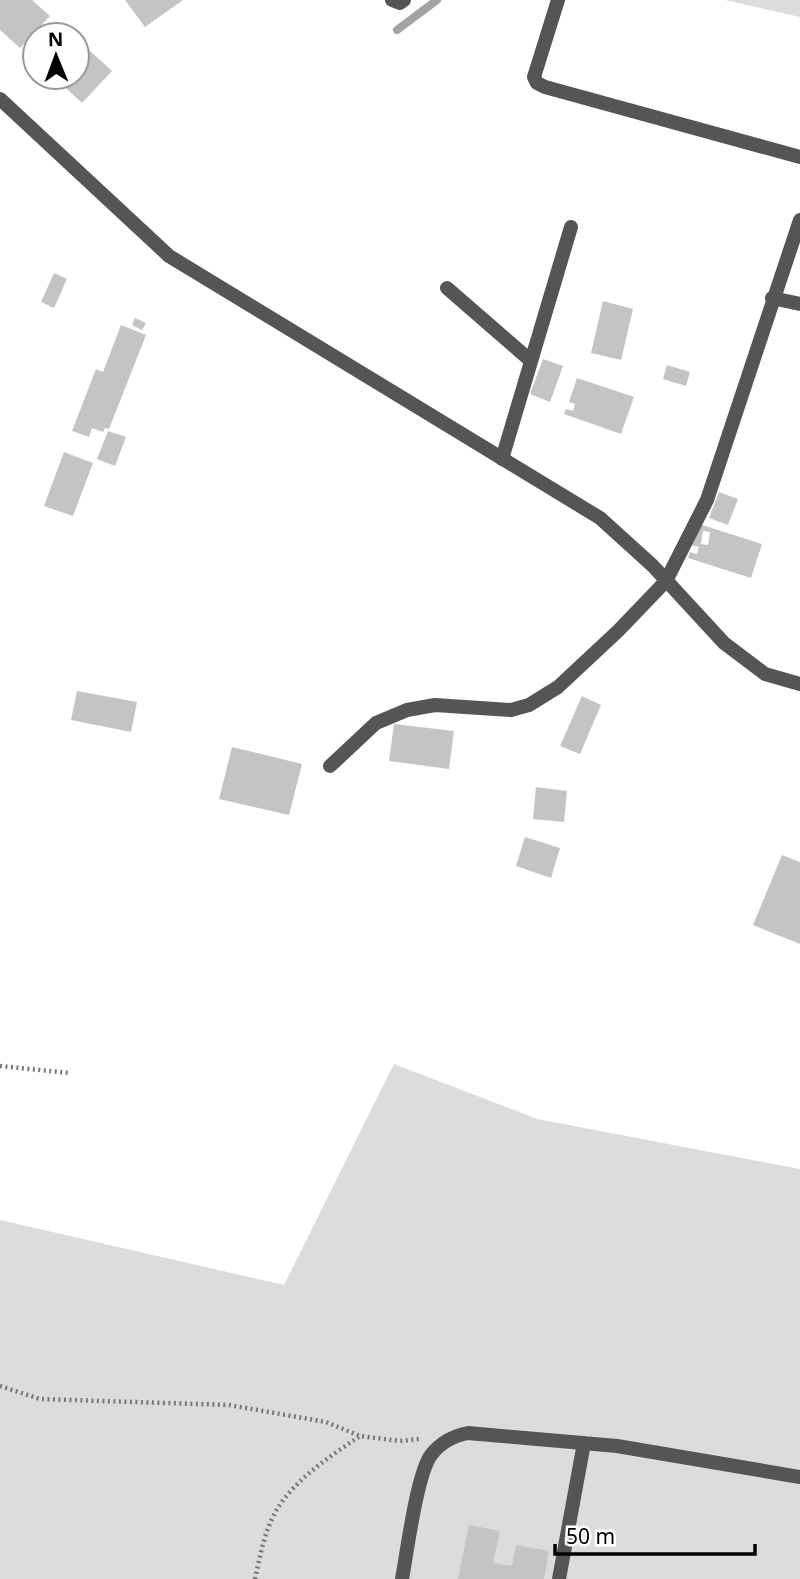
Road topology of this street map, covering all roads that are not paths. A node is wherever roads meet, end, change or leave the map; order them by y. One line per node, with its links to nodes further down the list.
1 (392, 0): 2 (street)
2 (404, 0)
3 (558, 0): 5 (street)
4 (0, 99): 12 (street)
5 (800, 157)
6 (800, 220): 9 (street)
7 (571, 227): 11 (street)
8 (447, 288): 11 (street)
9 (772, 298): 10 (street); 13 (street)
10 (800, 304)
11 (531, 360): 12 (street)
12 (502, 458): 13 (street)
13 (666, 581): 14 (street); 15 (street)
14 (800, 684)
15 (330, 766)
16 (584, 1443): 17 (street); 18 (street); 19 (street)
17 (800, 1478)
18 (402, 1579)
19 (559, 1579)

